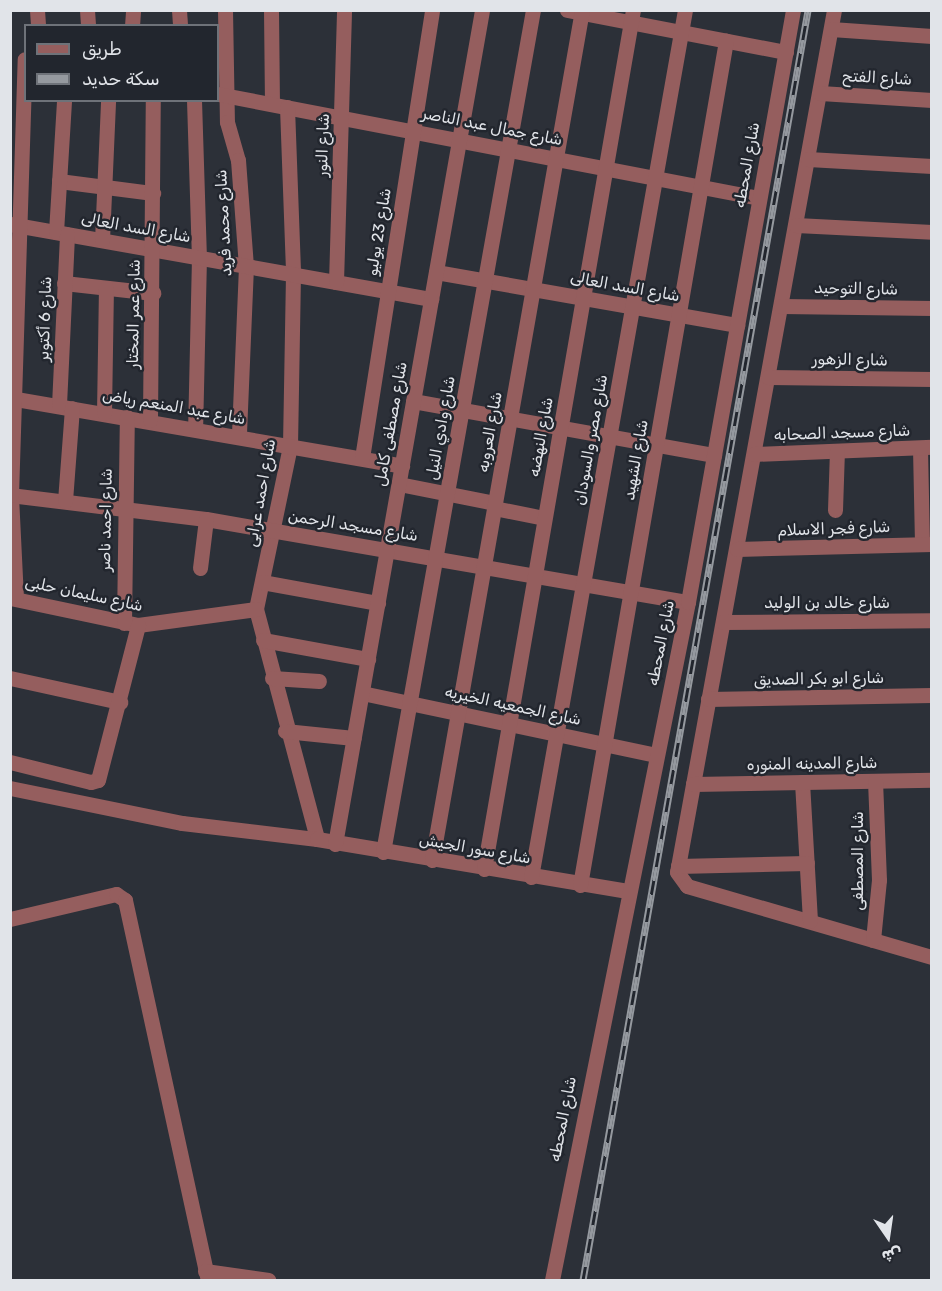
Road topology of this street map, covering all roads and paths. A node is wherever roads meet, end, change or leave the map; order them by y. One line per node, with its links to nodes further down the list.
1 (225, 10): 19 (street, شارع محمد فريد)
2 (271, 10): 25 (street, شارع احمد عرابى)
3 (344, 10): 26 (street, شارع النور)
4 (432, 10): 27 (street, شارع 23 يوليو)
5 (482, 10): 28 (street, شارع مصطفى كامل)
6 (533, 10): 29 (street, شارع وادي النيل)
7 (685, 10): 13 (street, شارع مصر والسودان)
8 (793, 10): 16 (street, شارع المحطه)
9 (834, 10): 12 (street)
10 (577, 12): 11 (street); 30 (street, شارع العروبه)
11 (632, 17): 13 (street); 33 (street, شارع النهضه)
12 (831, 29): 14 (street); 18 (street)
13 (681, 33): 15 (street); 34 (street, شارع مصر والسودان)
14 (932, 36)
15 (726, 41): 16 (street); 36 (street, شارع الشهيد)
16 (786, 52): 39 (street, شارع المحطه)
17 (24, 76): 40 (street)
18 (820, 93): 20 (street, شارع الفتح); 31 (street)
19 (221, 95): 25 (street, شارع جمال عبد الناصر); 47 (street, شارع محمد فريد)
20 (932, 100)
21 (64, 102): 35 (street, شارع 6 أكتوبر)
22 (108, 102): 37 (street)
23 (153, 102): 38 (street, شارع عمر المختار)
24 (194, 102): 46 (street)
25 (279, 105): 26 (street, شارع جمال عبد الناصر); 49 (street, شارع احمد عرابى)
26 (343, 117): 27 (street, شارع جمال عبد الناصر); 51 (street, شارع النور)
27 (413, 130): 28 (street, شارع جمال عبد الناصر); 55 (street, شارع 23 يوليو)
28 (459, 139): 29 (street, شارع جمال عبد الناصر); 48 (street, شارع مصطفى كامل)
29 (509, 149): 30 (street, شارع جمال عبد الناصر); 50 (street, شارع وادي النيل)
30 (556, 158): 33 (street, شارع جمال عبد الناصر); 54 (street, شارع العروبه)
31 (808, 159): 32 (street); 41 (street)
32 (932, 166)
33 (605, 167): 34 (street, شارع جمال عبد الناصر); 57 (street, شارع النهضه)
34 (655, 177): 36 (street, شارع جمال عبد الناصر); 60 (street, شارع مصر والسودان)
35 (59, 181): 37 (street); 43 (street, شارع 6 أكتوبر)
36 (701, 186): 39 (street, شارع جمال عبد الناصر); 62 (street, شارع الشهيد)
37 (104, 187): 38 (street); 44 (street)
38 (153, 193): 45 (street, شارع عمر المختار)
39 (759, 198): 63 (street, شارع المحطه)
40 (15, 225): 43 (street, شارع السد العالى); 66 (street)
41 (796, 225): 42 (street); 59 (street)
42 (932, 232)
43 (61, 233): 44 (street, شارع السد العالى); 52 (street, شارع 6 أكتوبر)
44 (102, 240): 45 (street, شارع السد العالى)
45 (154, 249): 46 (street, شارع السد العالى); 56 (street, شارع عمر المختار)
46 (199, 257): 47 (street, شارع السد العالى); 75 (street)
47 (246, 266): 49 (street, شارع السد العالى); 76 (street, شارع محمد فريد)
48 (436, 272): 50 (street, شارع السد العالى); 58 (street, شارع مصطفى كامل)
49 (293, 274): 51 (street, شارع السد العالى); 79 (street, شارع احمد عرابى)
50 (485, 280): 54 (street, شارع السد العالى); 69 (street, شارع وادي النيل)
51 (336, 282): 55 (street, شارع السد العالى)
52 (64, 283): 53 (street); 68 (street, شارع 6 أكتوبر)
53 (106, 288): 56 (street); 70 (street)
54 (533, 288): 57 (street, شارع السد العالى); 72 (street, شارع العروبه)
55 (388, 291): 58 (street, شارع السد العالى); 84 (street, شارع 23 يوليو)
56 (153, 293): 73 (street, شارع عمر المختار)
57 (583, 298): 60 (street, شارع السد العالى); 74 (street, شارع النهضه)
58 (431, 299): 67 (street, شارع مصطفى كامل)
59 (781, 306): 61 (street, شارع التوحيد); 64 (street)
60 (632, 307): 62 (street, شارع السد العالى); 77 (street, شارع مصر والسودان)
61 (932, 308)
62 (679, 315): 63 (street, شارع السد العالى); 78 (street, شارع الشهيد)
63 (737, 325): 83 (street, شارع المحطه)
64 (768, 377): 65 (street, شارع الزهور); 82 (street)
65 (932, 379)
66 (12, 398): 68 (street, شارع عبد المنعم رياض); 88 (street)
67 (413, 400): 69 (street); 85 (street, شارع مصطفى كامل)
68 (66, 407): 70 (street, شارع عبد المنعم رياض); 89 (street, شارع 6 أكتوبر)
69 (463, 410): 72 (street); 87 (street, شارع وادي النيل)
70 (104, 413): 71 (street, شارع عبد المنعم رياض)
71 (127, 417): 73 (street, شارع عبد المنعم رياض); 91 (street, شارع احمد ناصر)
72 (511, 418): 74 (street); 90 (street, شارع العروبه)
73 (150, 420): 75 (street, شارع عبد المنعم رياض)
74 (561, 427): 77 (street); 93 (street, شارع النهضه)
75 (195, 428): 76 (street, شارع عبد المنعم رياض)
76 (239, 436): 79 (street, شارع عبد المنعم رياض)
77 (610, 436): 78 (street); 104 (street, شارع مصر والسودان)
78 (657, 444): 83 (street); 105 (street, شارع الشهيد)
79 (290, 446): 84 (street, شارع عبد المنعم رياض); 95 (street, شارع احمد عرابى)
80 (926, 447): 81 (street, شارع مسجد الصحابه); 96 (street)
81 (837, 451): 82 (street, شارع مسجد الصحابه); 92 (street)
82 (754, 454): 98 (street)
83 (714, 455): 107 (street, شارع المحطه)
84 (362, 458): 85 (street, شارع عبد المنعم رياض)
85 (402, 466): 86 (street, شارع مصطفى كامل)
86 (399, 484): 87 (street); 97 (street, شارع مصطفى كامل)
87 (447, 493): 90 (street); 99 (street, شارع وادي النيل)
88 (11, 495): 89 (street, شارع مسجد الرحمن); 106 (street)
89 (65, 501): 91 (street, شارع مسجد الرحمن)
90 (495, 506): 93 (street); 100 (street, شارع العروبه)
91 (123, 508): 94 (street, شارع مسجد الرحمن); 112 (street, شارع احمد ناصر)
92 (835, 510)
93 (544, 518): 102 (street, شارع النهضه)
94 (206, 519): 95 (street, شارع مسجد الرحمن); 101 (street)
95 (274, 532): 97 (street, شارع مسجد الرحمن); 103 (street, شارع احمد عرابى)
96 (927, 544): 98 (street, شارع فجر الاسلام)
97 (387, 549): 99 (street, شارع مسجد الرحمن); 108 (street, شارع مصطفى كامل)
98 (737, 549): 111 (street)
99 (435, 558): 100 (street, شارع مسجد الرحمن); 122 (street, شارع وادي النيل)
100 (484, 566): 102 (street, شارع مسجد الرحمن); 123 (street, شارع العروبه)
101 (200, 568)
102 (535, 575): 104 (street, شارع مسجد الرحمن); 124 (street, شارع النهضه)
103 (262, 582): 108 (street); 109 (street, شارع احمد عرابى)
104 (583, 584): 105 (street, شارع مسجد الرحمن); 126 (street, شارع مصر والسودان)
105 (631, 592): 107 (street, شارع مسجد الرحمن); 128 (street, شارع الشهيد)
106 (13, 598): 112 (street, شارع سليمان حلبى)
107 (688, 602): 129 (street, شارع المحطه)
108 (378, 603): 114 (street, شارع مصطفى كامل)
109 (256, 609): 112 (street, شارع سليمان حلبى); 113 (street, شارع احمد عرابى)
110 (932, 620): 111 (street, شارع خالد بن الوليد)
111 (723, 622): 120 (street)
112 (131, 624): 121 (street, شارع احمد ناصر)
113 (263, 640): 114 (street); 116 (street, شارع احمد عرابى)
114 (368, 659): 118 (street, شارع مصطفى كامل)
115 (10, 678): 121 (street)
116 (273, 678): 117 (street); 125 (street, شارع احمد عرابى)
117 (319, 681)
118 (362, 693): 122 (street, شارع الجمعيه الخيريه); 127 (street, شارع مصطفى كامل)
119 (932, 695): 120 (street, شارع ابو بكر الصديق)
120 (708, 699): 134 (street)
121 (120, 702): 130 (street, شارع احمد ناصر)
122 (410, 703): 123 (street, شارع الجمعيه الخيريه); 138 (street, شارع وادي النيل)
123 (458, 713): 124 (street, شارع الجمعيه الخيريه); 139 (street, شارع العروبه)
124 (509, 724): 126 (street, شارع الجمعيه الخيريه); 142 (street, شارع النهضه)
125 (285, 731): 127 (street); 136 (street, شارع احمد عرابى)
126 (556, 734): 128 (street, شارع الجمعيه الخيريه); 143 (street, شارع مصر والسودان)
127 (354, 738): 137 (street, شارع مصطفى كامل)
128 (605, 744): 129 (street, شارع الجمعيه الخيريه); 144 (street, شارع الشهيد)
129 (657, 755): 145 (street, شارع المحطه)
130 (10, 762)
131 (932, 780): 132 (street, شارع المدينه المنوره)
132 (875, 781): 133 (street, شارع المدينه المنوره); 148 (street, شارع المصطفى)
133 (802, 782): 134 (street, شارع المدينه المنوره); 140 (street)
134 (693, 784): 141 (street)
135 (10, 788): 136 (street, شارع سور الجيش)
136 (316, 839): 137 (street, شارع سور الجيش)
137 (335, 844): 138 (street, شارع سور الجيش)
138 (383, 852): 139 (street, شارع سور الجيش)
139 (432, 860): 142 (street, شارع سور الجيش)
140 (807, 863): 141 (street); 147 (street)
141 (678, 866): 147 (street)
142 (484, 869): 143 (street, شارع سور الجيش)
143 (531, 877): 144 (street, شارع سور الجيش)
144 (580, 885): 145 (street, شارع سور الجيش)
145 (628, 891): 152 (street, شارع المحطه)
146 (10, 919): 150 (street)
147 (810, 921): 148 (street)
148 (873, 940): 149 (street)
149 (932, 957)
150 (206, 1276): 151 (street)
151 (268, 1281)
152 (552, 1281)

